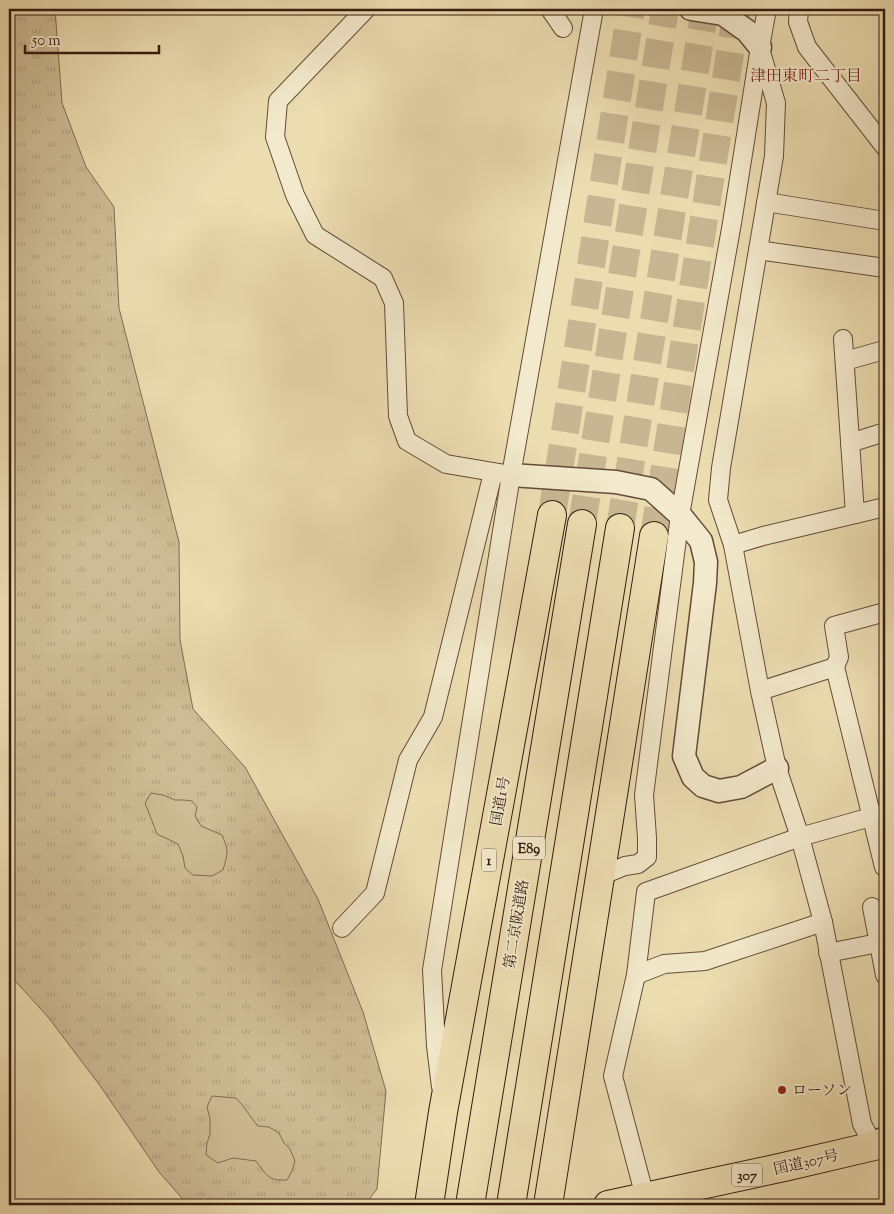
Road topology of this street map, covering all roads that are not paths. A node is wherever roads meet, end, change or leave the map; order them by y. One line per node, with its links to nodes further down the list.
1 (366, 9): 19 (street)
2 (550, 9): 7 (street)
3 (594, 9): 19 (street)
4 (691, 9): 8 (street)
5 (767, 9): 8 (street)
6 (798, 9): 9 (street)
7 (563, 28)
8 (760, 47): 10 (street); 23 (street)
9 (885, 146)
10 (766, 202): 11 (street); 12 (street)
11 (885, 221)
12 (758, 250): 13 (street); 27 (street)
13 (885, 268)
14 (843, 339): 16 (street)
15 (884, 350): 16 (street)
16 (845, 361): 18 (street)
17 (885, 432): 18 (street)
18 (850, 443): 21 (street)
19 (502, 474): 23 (street); 38 (street); 43 (street)
20 (885, 507): 21 (street)
21 (855, 514): 27 (street)
22 (552, 515): 43 (highway, 国道1号 / 1)
23 (680, 515): 31 (street); 35 (street)
24 (582, 524): 47 (highway, 第二京阪道路 / E89)
25 (620, 528): 48 (highway, E89)
26 (654, 536): 35 (highway)
27 (733, 545): 30 (street)
28 (885, 612): 29 (street)
29 (835, 667): 30 (street); 32 (street)
30 (760, 691): 31 (street)
31 (777, 768): 33 (street)
32 (879, 815): 33 (street); 34 (street)
33 (800, 838): 37 (street); 42 (street)
34 (884, 867)
35 (600, 876): 49 (highway)
36 (872, 907): 39 (street)
37 (822, 922): 40 (street); 42 (street)
38 (342, 928)
39 (878, 943): 40 (street); 41 (street)
40 (828, 953): 44 (street)
41 (885, 974)
42 (636, 975): 45 (street)
43 (443, 1112): 46 (highway, 国道1号 / 1)
44 (882, 1149): 45 (highway, 国道307号 / 307)
45 (645, 1197): 50 (highway, 国道307号 / 307)
46 (429, 1205)
47 (470, 1205)
48 (511, 1205)
49 (548, 1205)
50 (608, 1205)

